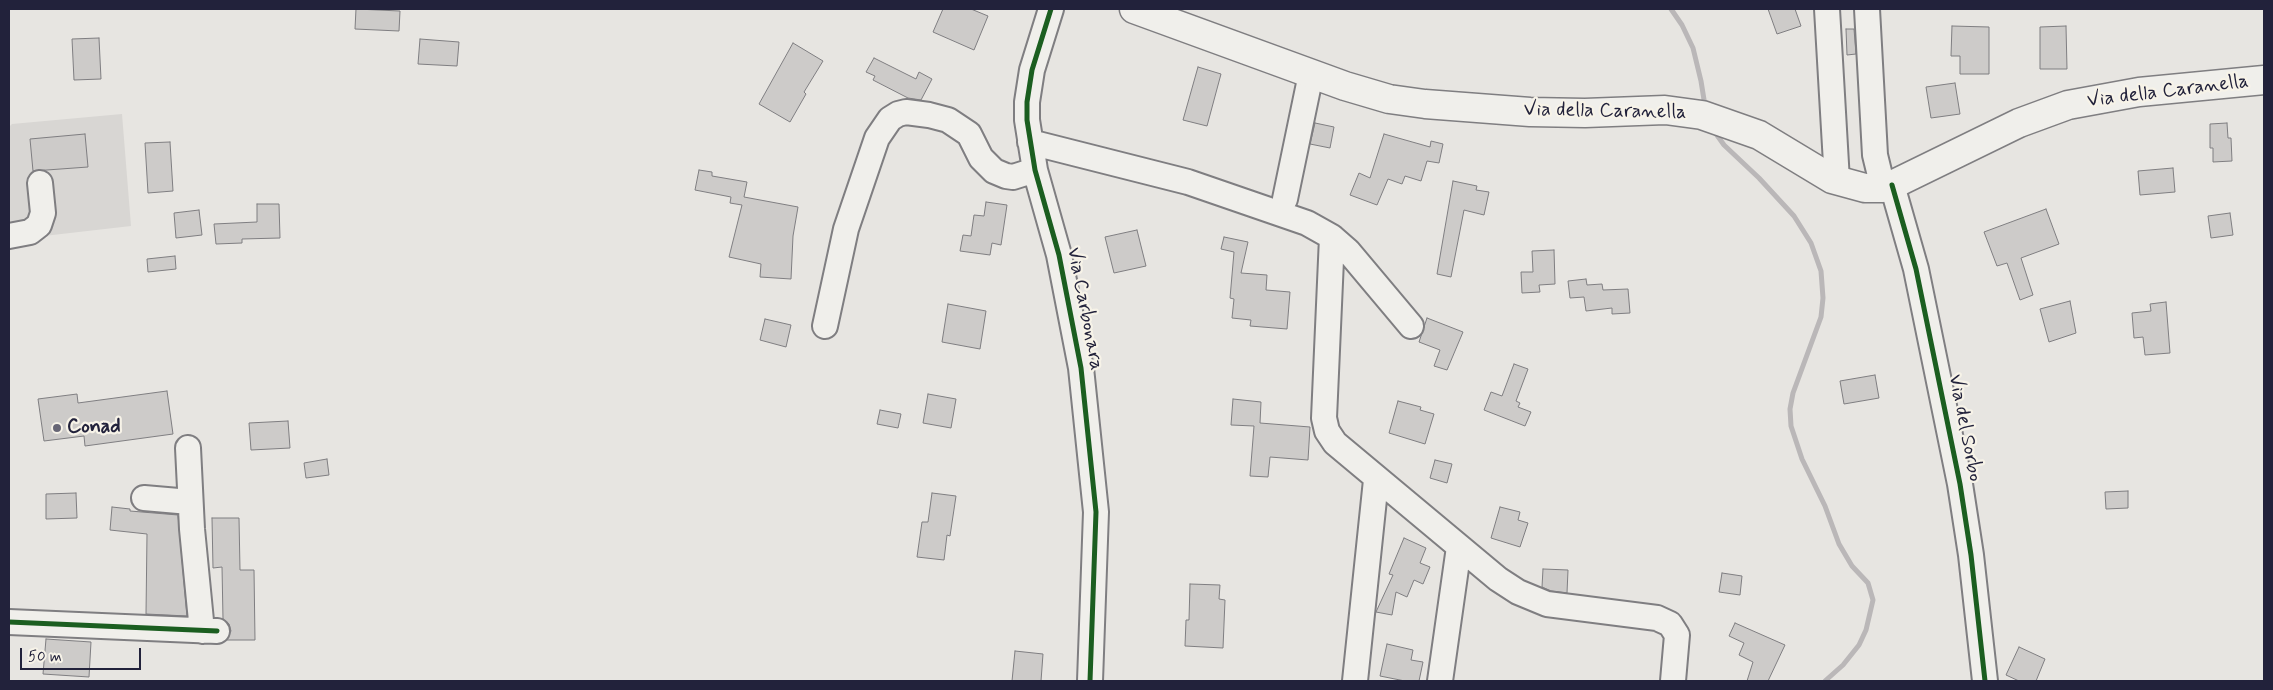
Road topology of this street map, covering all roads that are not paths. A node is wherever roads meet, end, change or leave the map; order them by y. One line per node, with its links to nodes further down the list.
1 (1051, 9): 7 (street, Via Carbonara)
2 (1134, 9): 5 (main road, Via della Caranella)
3 (1827, 9): 9 (street)
4 (1867, 9): 11 (street, Via del Sorbo)
5 (1311, 74): 9 (main road, Via della Caranella); 12 (street)
6 (2264, 80): 11 (main road, Via della Caranella)
7 (1030, 142): 8 (street, Via Carbonara); 14 (street)
8 (1035, 170): 15 (street); 23 (street, Via Carbonara)
9 (1837, 181): 11 (main road, Via della Caranella)
10 (40, 183): 13 (street)
11 (1888, 186): 27 (street, Via del Sorbo)
12 (1285, 199)
13 (9, 236)
14 (1332, 237): 16 (street); 18 (street)
15 (825, 326)
16 (1411, 326)
17 (188, 448): 20 (street)
18 (1376, 480): 21 (street); 24 (street)
19 (144, 498): 20 (street)
20 (190, 502): 22 (street)
21 (1459, 547): 25 (street); 26 (street)
22 (9, 622)
23 (1090, 681)
24 (1355, 681)
25 (1440, 681)
26 (1673, 681)
27 (1985, 681)

